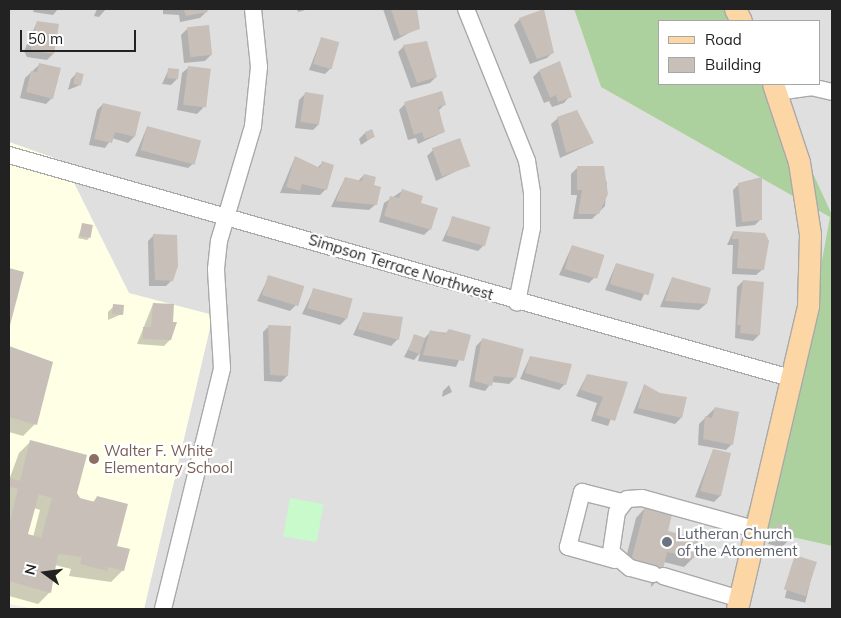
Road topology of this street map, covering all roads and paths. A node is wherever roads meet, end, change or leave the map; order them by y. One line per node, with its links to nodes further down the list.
1 (253, 9): 6 (street)
2 (466, 9): 7 (street)
3 (775, 88): 4 (street); 8 (main road)
4 (832, 92)
5 (9, 155): 6 (street, Simpson Terrace Northwest)
6 (226, 215): 7 (street, Simpson Terrace Northwest); 13 (street)
7 (517, 302): 8 (street, Simpson Terrace Northwest)
8 (794, 379): 10 (main road)
9 (622, 502): 10 (street); 11 (street); 11 (street)
10 (757, 530): 12 (main road)
11 (615, 560): 12 (street)
12 (738, 604)
13 (163, 609)

